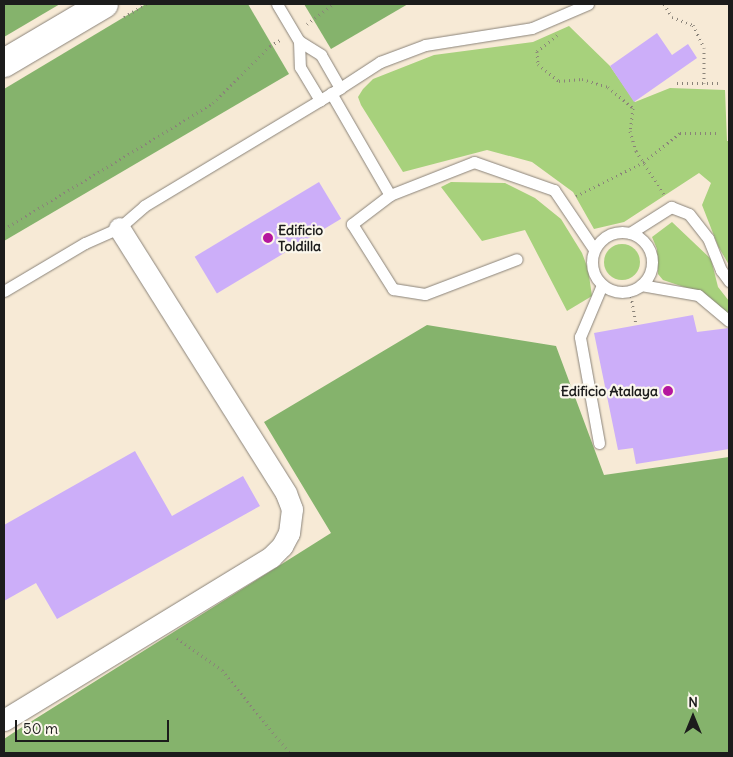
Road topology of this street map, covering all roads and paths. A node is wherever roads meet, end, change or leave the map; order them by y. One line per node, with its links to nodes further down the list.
1 (104, 4): 10 (main road)
2 (276, 4): 8 (lane)
3 (334, 4): 7 (path)
4 (588, 4): 6 (lane)
5 (664, 4): 12 (path)
6 (570, 13): 14 (lane); 17 (path)
7 (314, 20)
8 (299, 42): 14 (lane); 15 (lane)
9 (270, 46): 22 (path)
10 (4, 63)
11 (678, 83): 12 (path)
12 (704, 83): 13 (path)
13 (721, 83)
14 (336, 91): 15 (lane); 18 (lane)
15 (320, 100): 21 (lane)
16 (717, 133): 17 (path)
17 (644, 162): 19 (path); 20 (path)
18 (390, 196): 19 (lane); 25 (lane)
19 (562, 203): 24 (lane)
20 (671, 207): 23 (lane); 26 (lane)
21 (119, 228): 29 (lane); 34 (street)
22 (4, 229)
23 (630, 233): 24 (lane); 28 (lane)
24 (594, 249): 27 (lane)
25 (517, 259)
26 (729, 281)
27 (602, 285): 30 (lane); 33 (lane)
28 (641, 285): 30 (lane); 31 (lane)
29 (4, 291)
30 (630, 291): 32 (path)
31 (729, 321)
32 (636, 325)
33 (599, 443)
34 (159, 624): 35 (street); 36 (path)
35 (4, 720)
36 (290, 753)

